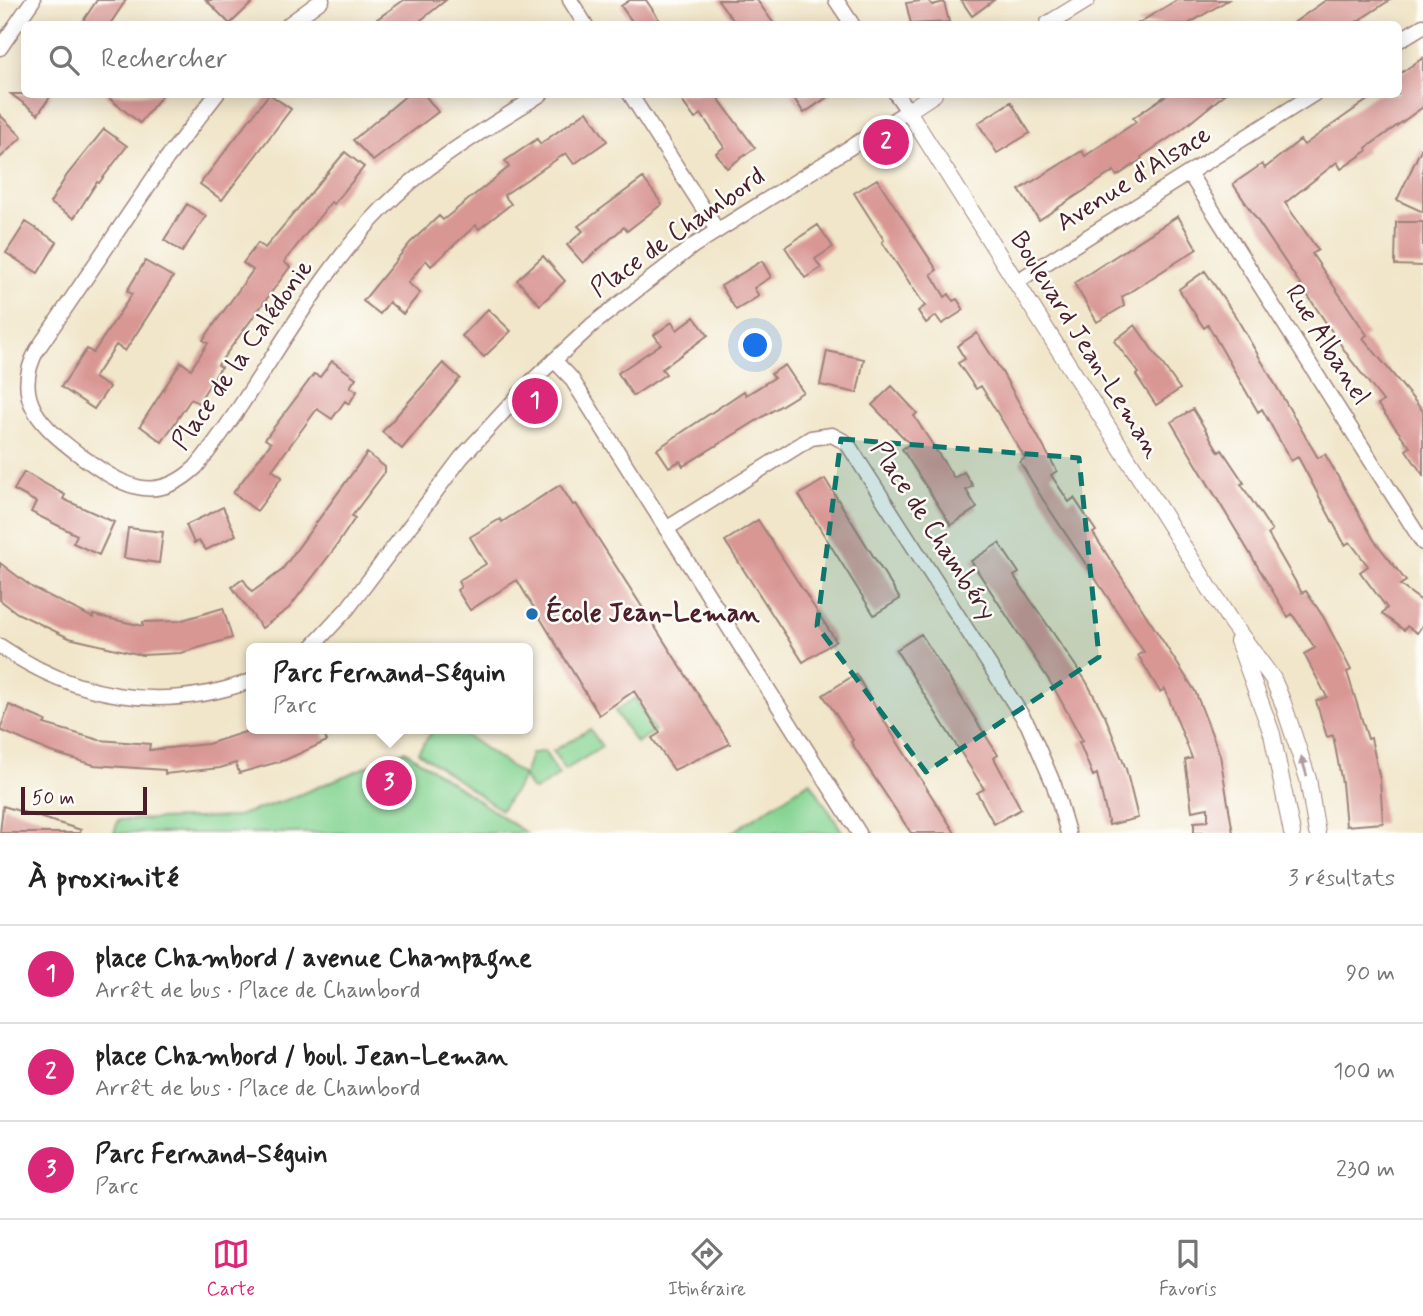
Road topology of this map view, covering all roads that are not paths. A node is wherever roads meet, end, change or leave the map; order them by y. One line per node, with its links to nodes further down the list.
1 (33, 0): 12 (street)
2 (322, 0): 6 (street)
3 (570, 0): 7 (street)
4 (836, 0): 8 (street)
5 (1087, 0): 9 (street)
6 (293, 21)
7 (583, 21)
8 (850, 21)
9 (1053, 21)
10 (1423, 26): 11 (street)
11 (1402, 39)
12 (0, 48)
13 (214, 98): 14 (street, Place de la Calédonie)
14 (535, 98)
15 (633, 98): 21 (street)
16 (900, 98): 19 (street, Boulevard Jean-Leman)
17 (928, 98): 19 (street)
18 (1308, 98): 20 (street, Avenue d'Alsace)
19 (908, 111): 21 (street, Place de Chambord); 22 (street, Boulevard Jean-Leman)
20 (1189, 173): 22 (street, Avenue d'Alsace); 25 (street, Rue Albanel)
21 (717, 230): 23 (street, Place de Chambord)
22 (1016, 282): 26 (street, Boulevard Jean-Leman)
23 (554, 360): 24 (street); 27 (street, Place de Chambord)
24 (666, 529): 30 (street); 31 (street, Place de Chambéry)
25 (1423, 543)
26 (1231, 622): 32 (street, Boulevard Jean-Leman); 33 (street, Boulevard Jean-Leman, one-way to 26)
27 (316, 643)
28 (0, 646): 29 (street)
29 (246, 682)
30 (859, 833)
31 (1068, 833)
32 (1292, 833)
33 (1317, 833)

